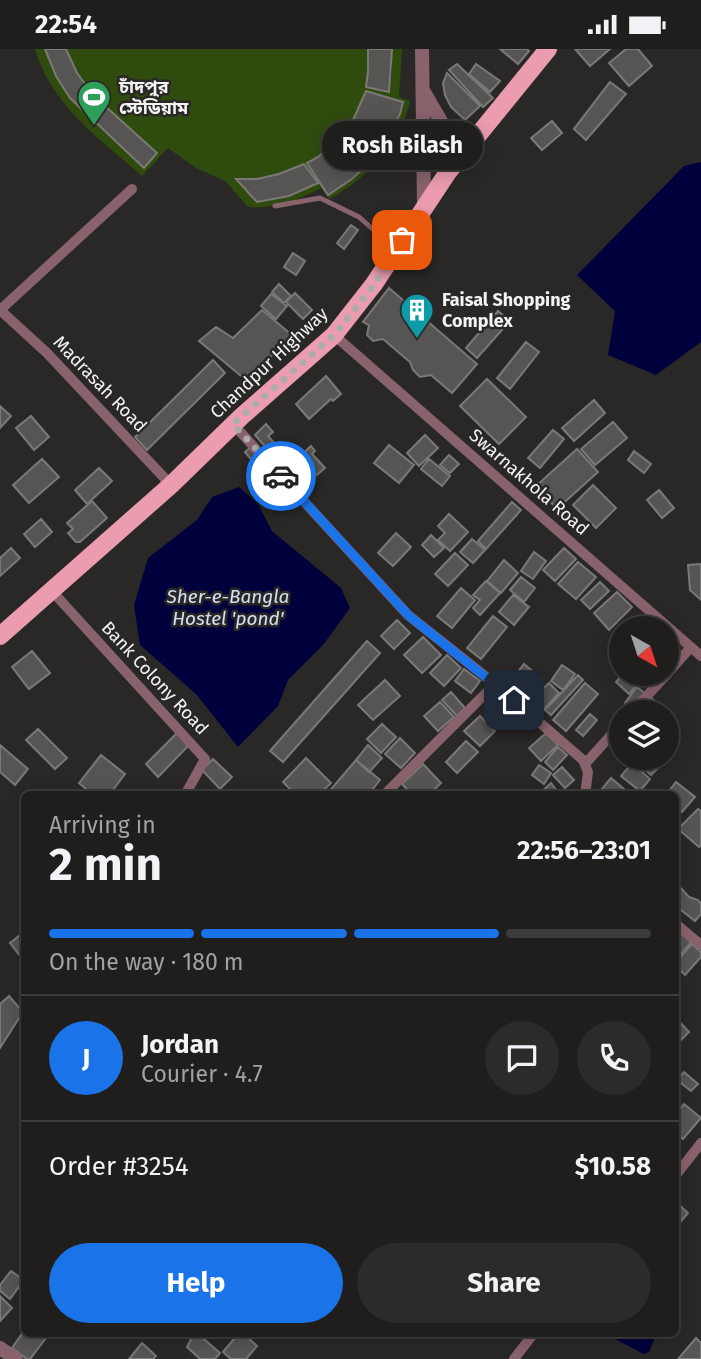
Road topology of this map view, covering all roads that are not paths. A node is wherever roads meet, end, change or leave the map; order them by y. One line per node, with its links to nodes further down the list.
1 (422, 49): 3 (street)
2 (548, 49): 4 (main road, Chandpur Highway)
3 (423, 91): 4 (street); 7 (street)
4 (447, 172): 7 (main road, Chandpur Highway)
5 (132, 189): 9 (street)
6 (275, 206): 8 (lane)
7 (424, 206): 8 (main road, Chandpur Highway)
8 (394, 255): 10 (main road, Chandpur Highway)
9 (0, 310): 12 (street, Madrasah Road)
10 (334, 335): 11 (main road, Chandpur Highway); 15 (street, Swarnakhola Road)
11 (233, 424): 12 (main road, Chandpur Highway); 18 (street)
12 (171, 485): 13 (main road, Chandpur Highway)
13 (51, 590): 14 (main road, Chandpur Highway); 23 (street, Bank Colony Road)
14 (0, 636)
15 (691, 647): 16 (street, Swarnakhola Road); 17 (street)
16 (701, 656)
17 (679, 660)
18 (495, 684): 22 (street); 24 (street)
19 (656, 686): 20 (street)
20 (643, 700)
21 (609, 737): 22 (street)
22 (585, 764): 25 (street)
23 (187, 791)
24 (388, 791)
25 (586, 791)
26 (679, 927): 27 (street)
27 (701, 945)
28 (701, 1143): 29 (street)
29 (679, 1171)
30 (531, 1337): 33 (street)
31 (0, 1348): 32 (street)
32 (16, 1359)
33 (514, 1359)

